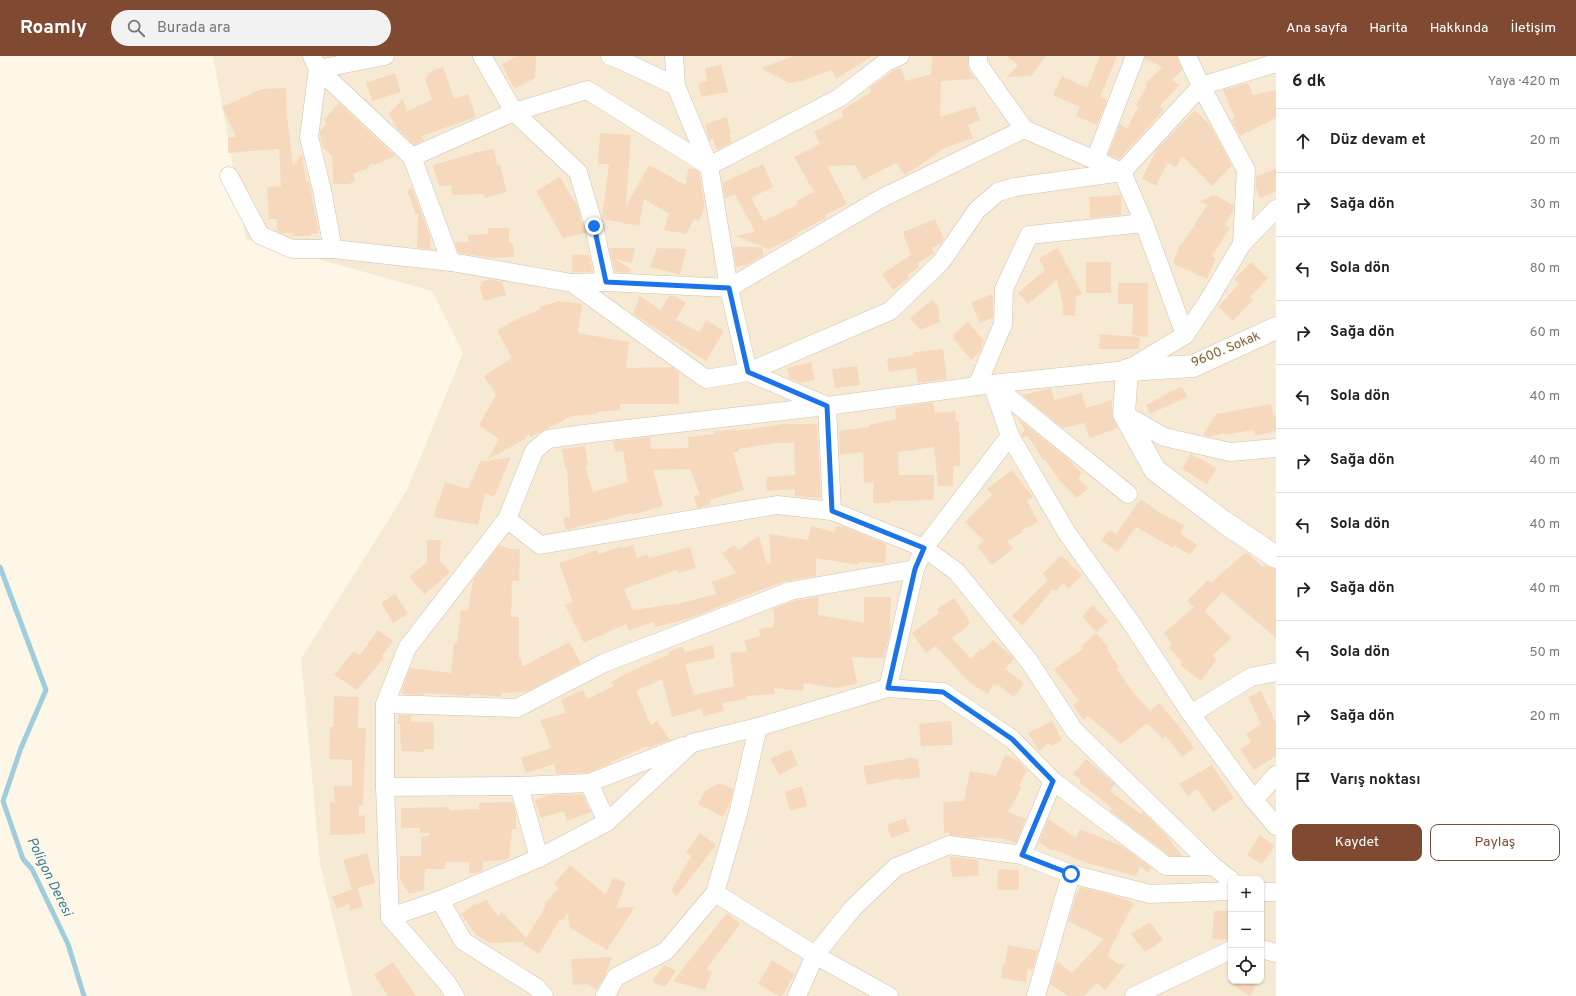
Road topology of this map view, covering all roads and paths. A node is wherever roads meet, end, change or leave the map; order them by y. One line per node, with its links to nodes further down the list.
1 (385, 56): 9 (street)
2 (482, 56): 13 (street)
3 (610, 56): 11 (street)
4 (674, 56): 11 (street)
5 (900, 56): 17 (street)
6 (978, 56): 14 (street)
7 (1135, 56): 16 (street)
8 (1186, 56): 12 (street)
9 (315, 63): 15 (street); 23 (street)
10 (1276, 63): 12 (street)
11 (676, 86): 17 (street)
12 (1200, 86): 18 (street); 22 (street)
13 (514, 112): 15 (street); 17 (street); 25 (street)
14 (1024, 129): 16 (street); 27 (street)
15 (412, 157): 24 (street)
16 (1095, 160): 18 (street)
17 (709, 166): 27 (street)
18 (1122, 172): 21 (street); 31 (street)
19 (229, 176): 23 (street)
20 (1276, 209): 22 (street)
21 (1144, 223): 29 (street); 32 (street)
22 (1242, 244): 29 (street)
23 (333, 249): 24 (street)
24 (451, 262): 26 (street)
25 (606, 282): 26 (street); 27 (street)
26 (572, 283): 31 (street)
27 (729, 288): 31 (street)
28 (1276, 328): 30 (street, 9600. Sokak)
29 (1186, 335): 30 (street)
30 (1127, 370): 32 (street); 34 (street)
31 (748, 372): 33 (street)
32 (984, 385): 33 (street); 35 (street); 37 (street)
33 (827, 406): 38 (street); 39 (street)
34 (1124, 414): 36 (street); 41 (street)
35 (1010, 436): 40 (street); 46 (street)
36 (1275, 447)
37 (1128, 494)
38 (832, 511): 39 (street); 40 (street)
39 (507, 519): 45 (street)
40 (924, 548): 42 (street); 59 (street)
41 (1276, 557)
42 (915, 569): 44 (street); 45 (street)
43 (1276, 672): 46 (street)
44 (888, 688): 47 (street); 50 (street)
45 (385, 704): 53 (street)
46 (1191, 714): 54 (street)
47 (758, 726): 48 (street); 65 (street)
48 (692, 743): 51 (street); 55 (street)
49 (1276, 775): 54 (street)
50 (1053, 781): 57 (street); 59 (street)
51 (589, 783): 52 (street); 55 (street)
52 (519, 786): 53 (street); 58 (street)
53 (385, 787): 67 (street)
54 (1254, 800): 56 (street)
55 (607, 822): 58 (street)
56 (1276, 826)
57 (1022, 855): 60 (street); 71 (street)
58 (539, 858): 66 (street)
59 (1214, 866): 61 (street)
60 (1071, 874): 62 (street); 77 (street)
61 (1228, 878)
62 (1228, 891)
63 (1264, 892): 64 (street)
64 (1276, 892)
65 (715, 893): 71 (street); 74 (street)
66 (440, 900): 67 (street); 73 (street)
67 (390, 917): 72 (street)
68 (1264, 950): 70 (street)
69 (1228, 951): 78 (street)
70 (1276, 952)
71 (815, 955): 75 (street); 76 (street)
72 (455, 996)
73 (544, 996)
74 (605, 996)
75 (797, 996)
76 (889, 996)
77 (1036, 996)
78 (1134, 996)

